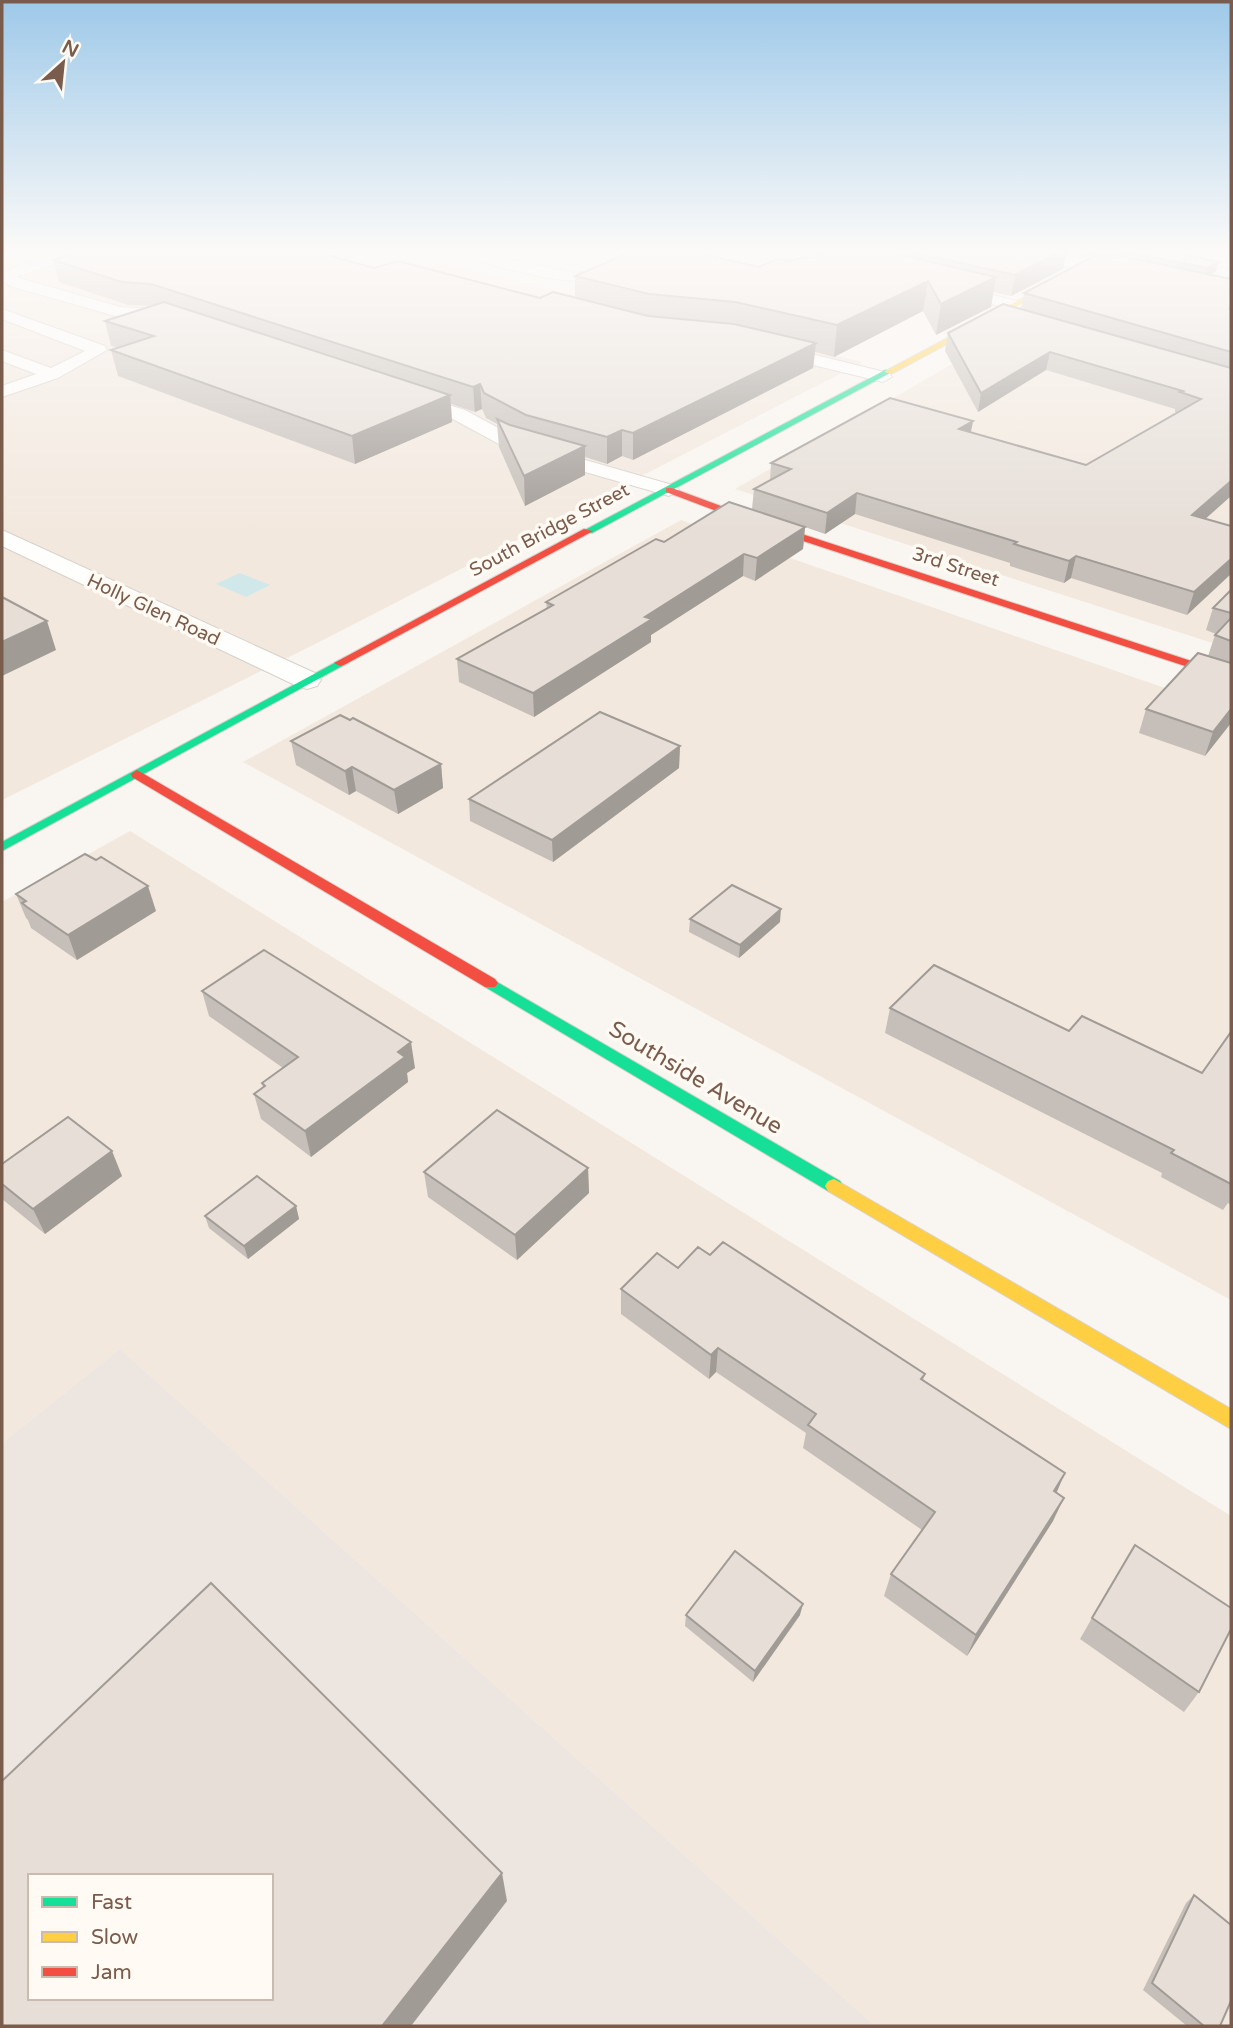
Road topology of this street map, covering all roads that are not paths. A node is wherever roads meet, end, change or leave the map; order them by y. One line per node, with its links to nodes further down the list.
1 (88, 346): 5 (lane)
2 (759, 346): 6 (lane)
3 (946, 346): 6 (street, South Bridge Street)
4 (2, 355): 5 (lane)
5 (52, 374): 7 (lane)
6 (883, 377): 9 (street, South Bridge Street)
7 (2, 392)
8 (394, 393): 9 (lane)
9 (669, 490): 11 (street, 3rd Street); 12 (street, South Bridge Street)
10 (2, 537): 12 (street, Holly Glen Road)
11 (1231, 678)
12 (307, 680): 13 (street, South Bridge Street)
13 (137, 774): 14 (street, South Bridge Street); 15 (street, Southside Avenue)
14 (2, 847)
15 (1231, 1420)

